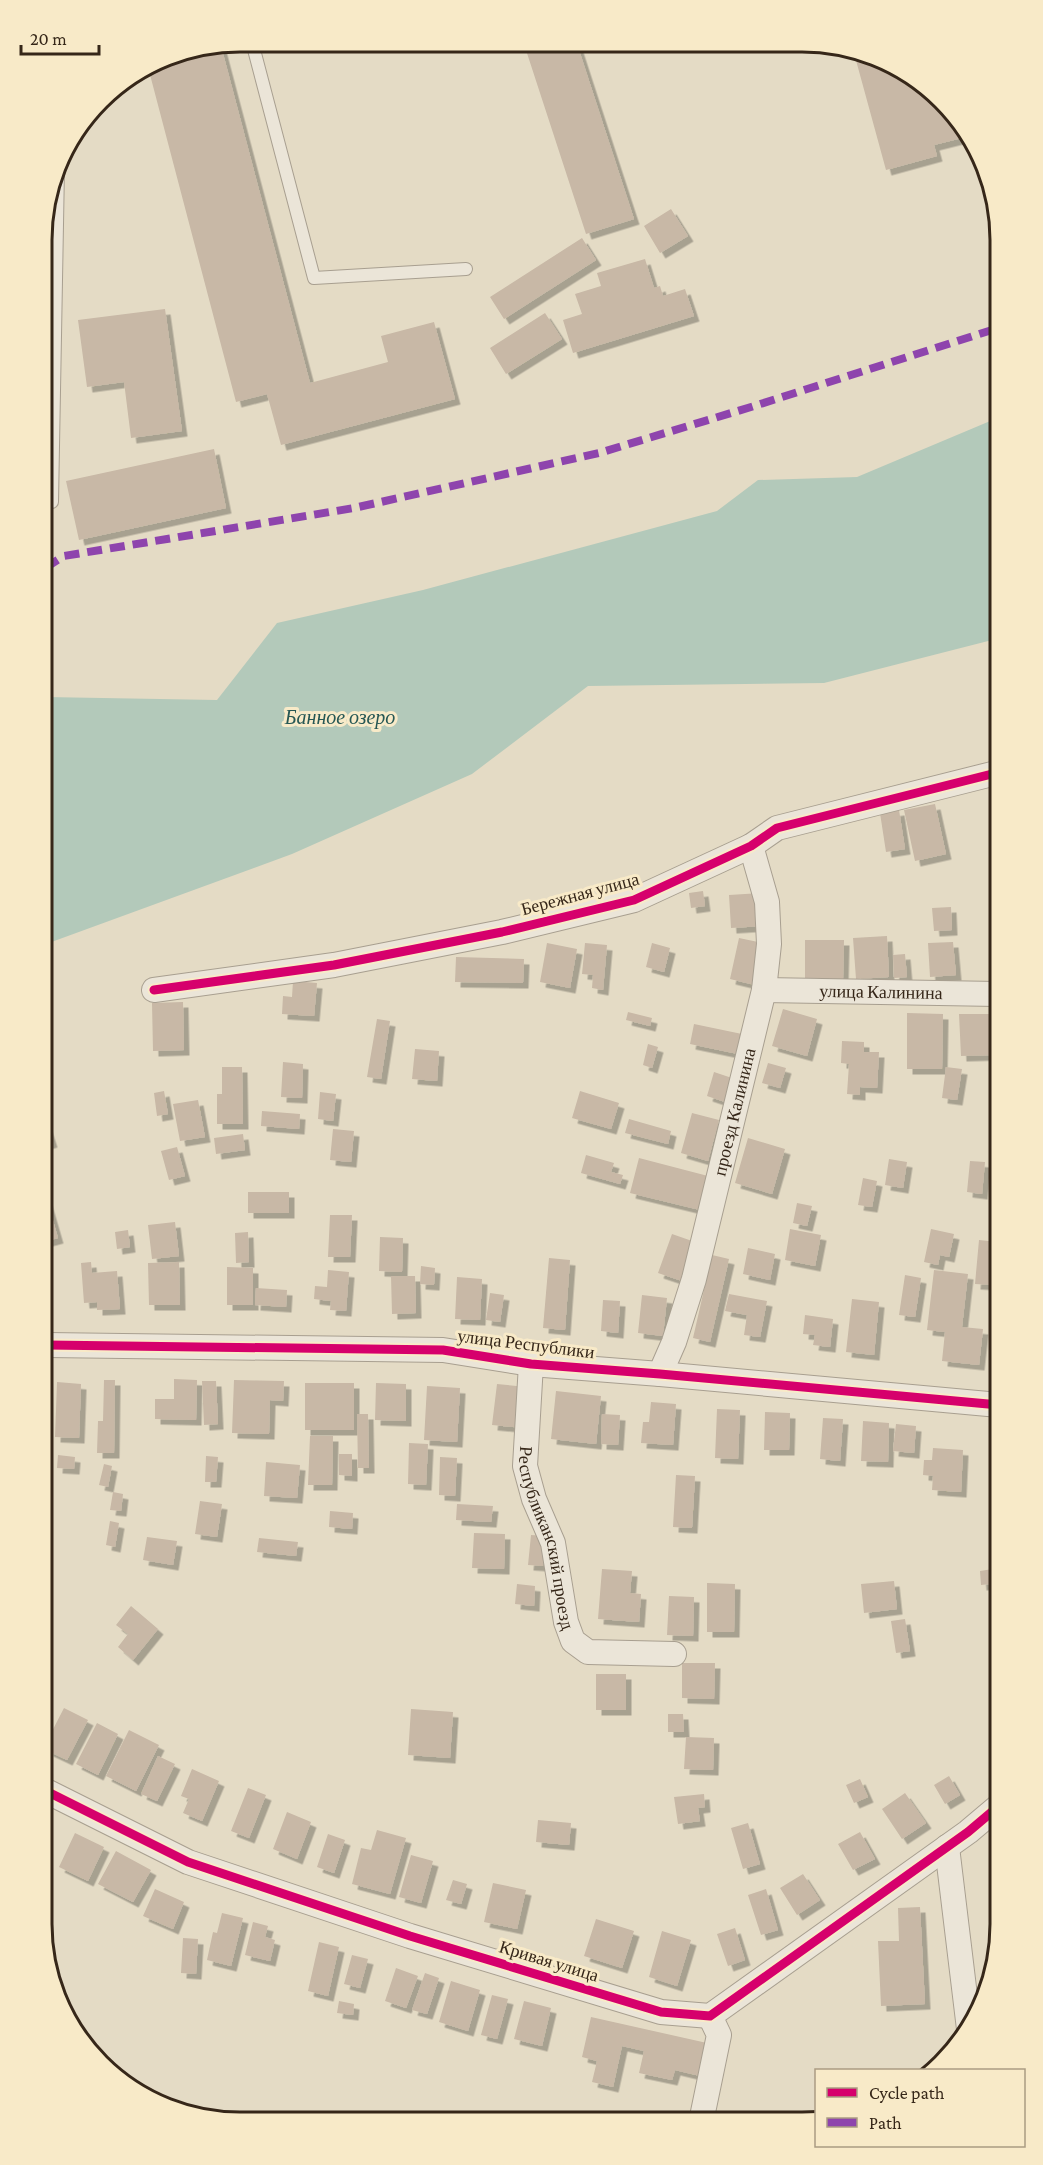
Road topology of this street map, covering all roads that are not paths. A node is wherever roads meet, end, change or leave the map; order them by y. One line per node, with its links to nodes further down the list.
1 (255, 53): 3 (lane)
2 (57, 199): 4 (lane)
3 (466, 269)
4 (53, 454)
5 (990, 774): 6 (street, Бережная улица)
6 (752, 846): 7 (street, Бережная улица); 8 (street, проезд Калинина)
7 (154, 990)
8 (764, 990): 9 (street, улица Калинина); 12 (street, проезд Калинина)
9 (990, 994)
10 (52, 1346): 11 (street, улица Республики)
11 (531, 1364): 12 (street, улица Республики); 14 (street, Республиканский проезд)
12 (660, 1374): 13 (street, улица Республики)
13 (990, 1404)
14 (674, 1654)
15 (52, 1794): 19 (street, Кривая улица)
16 (990, 1813): 17 (street)
17 (947, 1847): 18 (street); 19 (street)
18 (967, 2015)
19 (710, 2016): 20 (street)
20 (703, 2112)

